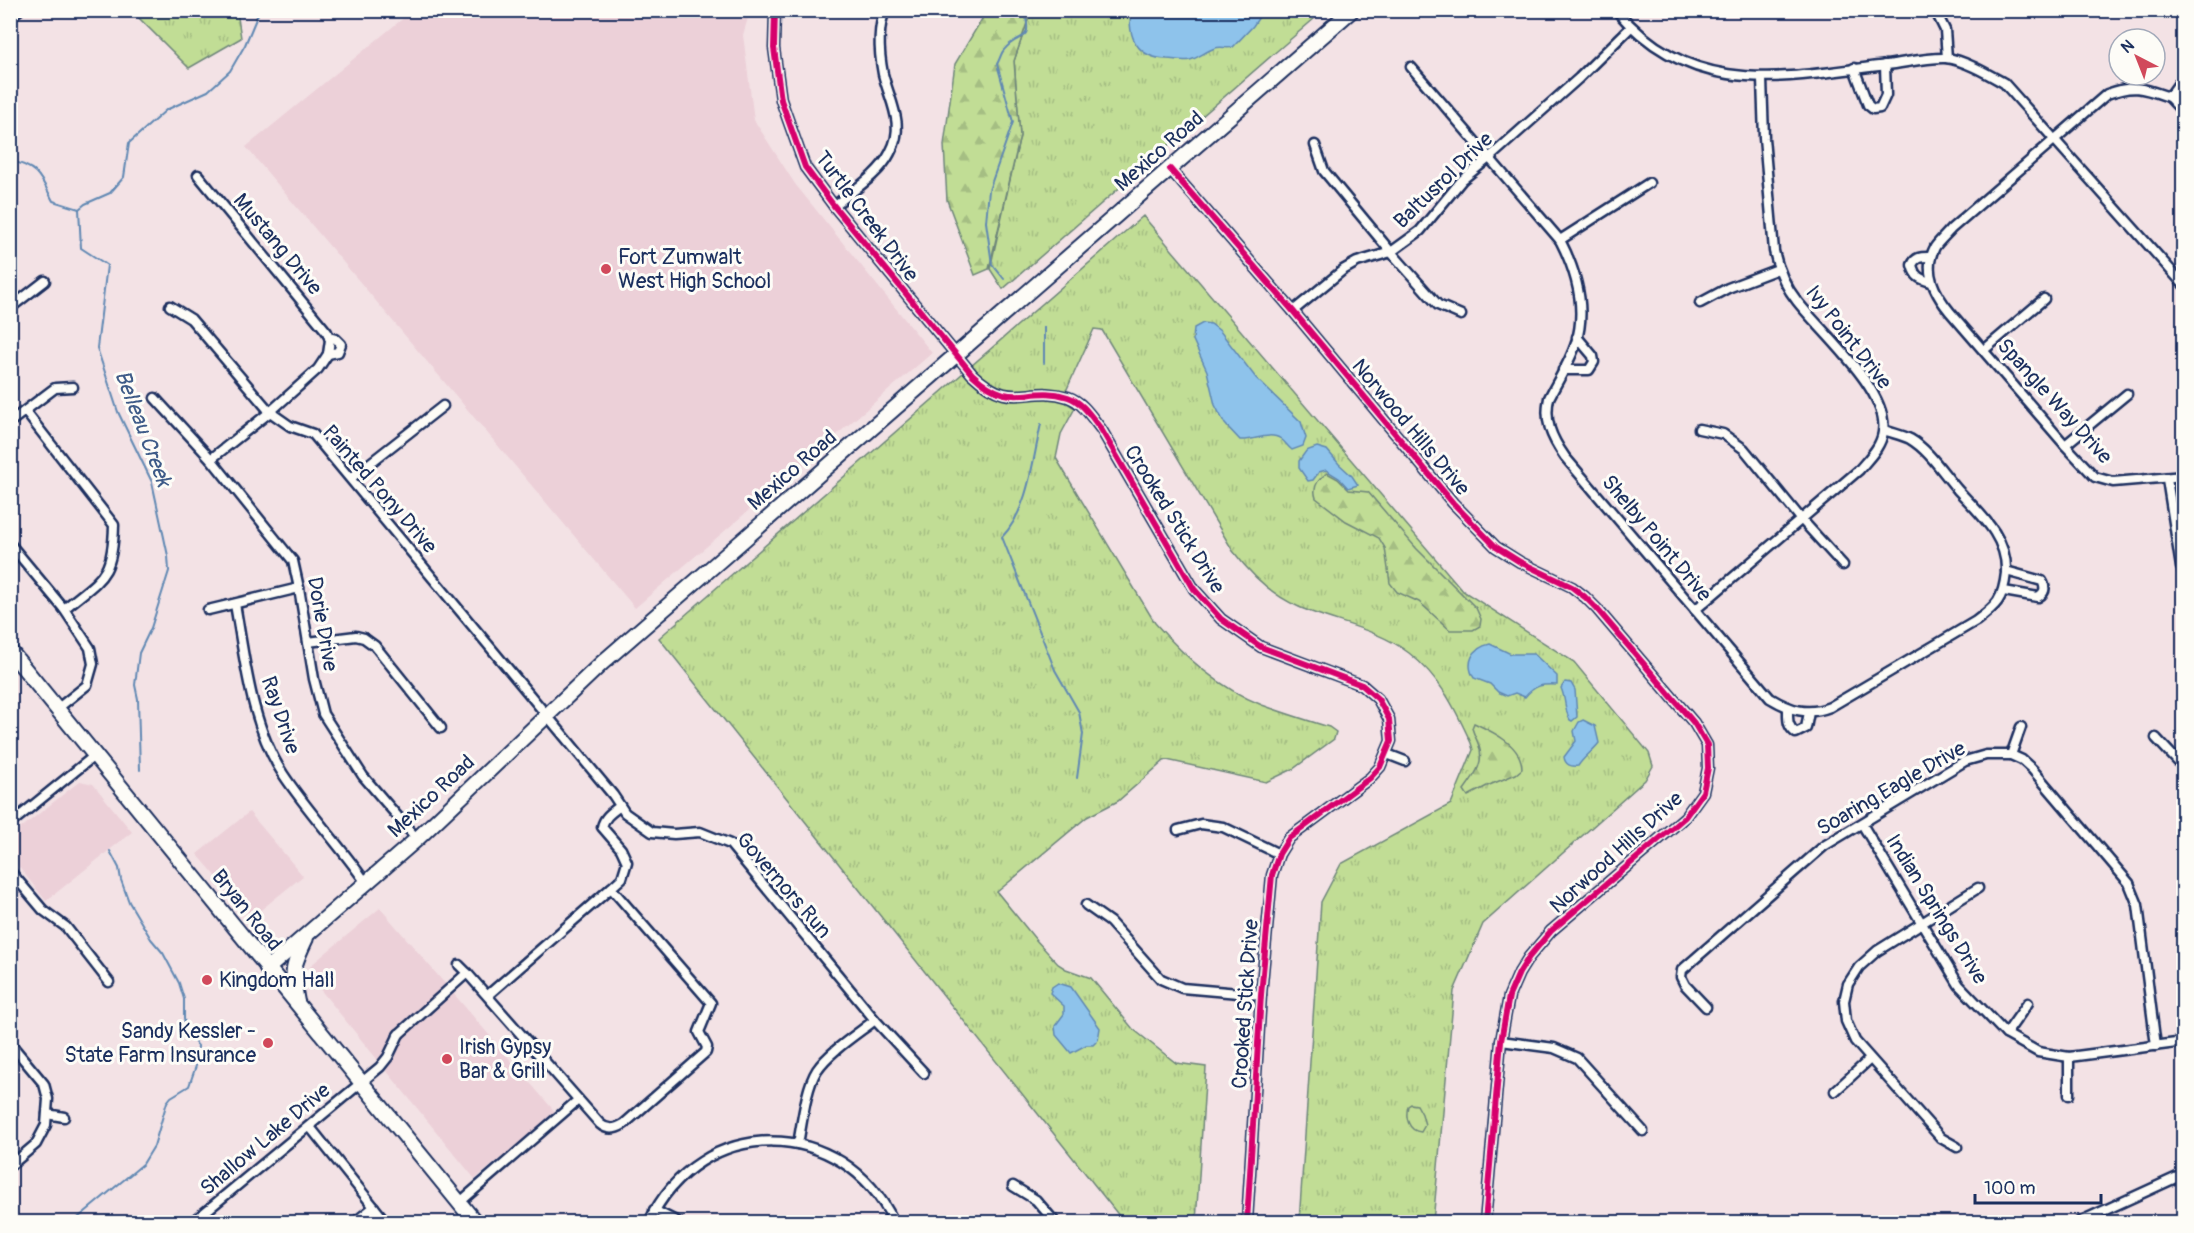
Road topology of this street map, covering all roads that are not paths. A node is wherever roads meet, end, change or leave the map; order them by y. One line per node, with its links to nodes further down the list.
1 (19, 10): 7 (street)
2 (775, 10): 23 (street, Turtle Creek Drive)
3 (885, 10): 23 (street)
4 (1352, 10): 20 (main road, Mexico Road)
5 (1616, 10): 8 (street)
6 (1935, 10): 9 (street)
7 (10, 18)
8 (1631, 27): 14 (street); 19 (street, Baltusrol Drive)
9 (1947, 58): 10 (street); 17 (street)
10 (1885, 65): 12 (street); 12 (street)
11 (1411, 67): 19 (street, Shelby Point Drive)
12 (1854, 68): 14 (street)
13 (2184, 76): 15 (street)
14 (1762, 79): 27 (street, Ivy Point Drive)
15 (2169, 97): 16 (street); 17 (street, Spangle Way Drive)
16 (2184, 113)
17 (2055, 138): 26 (street, Spangle Way Drive); 30 (street)
18 (1315, 145): 25 (street)
19 (1489, 158): 24 (street, Shelby Point Drive); 25 (street, Baltusrol Drive)
20 (1170, 169): 35 (street, Norwood Hills Drive); 39 (main road, Mexico Road)
21 (198, 175): 46 (street, Mustang Drive)
22 (1649, 183): 24 (street)
23 (834, 206): 39 (street, Turtle Creek Drive)
24 (1560, 240): 37 (street, Shelby Point Drive)
25 (1392, 252): 35 (street, Baltusrol Drive); 36 (street)
26 (1931, 257): 29 (street); 29 (street, Spangle Way Drive)
27 (1778, 269): 32 (street); 49 (street, Ivy Point Drive)
28 (45, 281): 34 (street)
29 (1931, 282): 38 (street, Spangle Way Drive)
30 (2184, 285)
31 (2044, 299): 38 (street)
32 (1700, 303)
33 (170, 306): 46 (street, Painted Pony Drive)
34 (10, 308)
35 (1293, 311): 104 (street, Norwood Hills Drive)
36 (1461, 315)
37 (1577, 337): 40 (street, Shelby Point Drive); 40 (street)
38 (1984, 350): 50 (street, Spangle Way Drive)
39 (956, 355): 71 (main road, Mexico Road); 75 (street, Crooked Stick Drive)
40 (1563, 370): 65 (street, Shelby Point Drive)
41 (73, 387): 45 (street)
42 (2127, 393): 50 (street)
43 (155, 398): 51 (street, Dorie Drive)
44 (443, 406): 53 (street)
45 (25, 411): 47 (street); 63 (street)
46 (270, 412): 51 (street, Mustang Drive); 53 (street, Painted Pony Drive)
47 (10, 422)
48 (1699, 429): 55 (street)
49 (1884, 430): 55 (street); 58 (street)
50 (2065, 446): 54 (street, Spangle Way Drive)
51 (211, 459): 60 (street, Dorie Drive)
52 (2184, 476): 54 (street, Spangle Way Drive)
53 (351, 478): 71 (street, Painted Pony Drive)
54 (2167, 478): 59 (street)
55 (1802, 520): 57 (street); 65 (street)
56 (10, 544): 63 (street)
57 (1843, 565)
58 (2006, 571): 61 (street); 61 (street)
59 (2184, 574)
60 (299, 588): 62 (street); 66 (street, Dorie Drive)
61 (2004, 591): 70 (street, Shelby Point Drive)
62 (235, 604): 64 (street); 87 (street, Ray Drive)
63 (64, 609): 68 (street)
64 (208, 610)
65 (1695, 610): 69 (street, Shelby Point Drive)
66 (308, 642): 73 (street); 84 (street, Dorie Drive)
67 (10, 651): 68 (main road, Bryan Road)
68 (57, 709): 77 (main road, Bryan Road)
69 (1788, 709): 70 (street, Shelby Point Drive); 70 (street, Shelby Point Drive)
70 (1809, 712)
71 (546, 714): 80 (street, Governors Run); 84 (main road, Mexico Road)
72 (2021, 727): 76 (street)
73 (441, 728)
74 (2156, 738): 79 (street)
75 (1387, 753): 78 (street); 85 (street, Crooked Stick Drive)
76 (2011, 755): 82 (street, Soaring Eagle Drive); 107 (street)
77 (94, 756): 81 (street); 94 (main road, Bryan Road)
78 (1405, 761)
79 (2184, 768)
80 (620, 806): 88 (street); 102 (street, Governors Run)
81 (10, 824)
82 (1862, 824): 91 (street, Indian Springs Drive); 101 (street, Soaring Eagle Drive)
83 (1178, 830): 85 (street)
84 (417, 839): 87 (main road, Mexico Road)
85 (1279, 854): 98 (street, Crooked Stick Drive)
86 (10, 871): 96 (street)
87 (366, 883): 92 (main road, Mexico Road)
88 (611, 888): 97 (street); 114 (street)
89 (1978, 888): 91 (street)
90 (1086, 905): 98 (street)
91 (1921, 922): 103 (street, Indian Springs Drive); 109 (street)
92 (308, 933): 94 (main road, Mexico Road); 100 (main road)
93 (459, 964): 95 (street)
94 (267, 969): 100 (main road, Bryan Road)
95 (467, 973): 97 (street); 111 (street, Shallow Lake Drive)
96 (109, 982)
97 (488, 995): 114 (street)
98 (1261, 995): 135 (street, Crooked Stick Drive)
99 (2028, 1003): 103 (street)
100 (298, 1005): 111 (main road, Bryan Road)
101 (1706, 1007)
102 (875, 1020): 110 (street, Governors Run); 119 (street)
103 (2006, 1034): 108 (street, Indian Springs Drive)
104 (1501, 1041): 118 (street); 136 (street, Norwood Hills Drive)
105 (2184, 1042): 107 (street, Indian Springs Drive)
106 (10, 1043): 115 (street)
107 (2156, 1046): 108 (street, Indian Springs Drive)
108 (2069, 1057): 113 (street)
109 (1870, 1059): 112 (street); 120 (street)
110 (924, 1073)
111 (361, 1083): 117 (street, Shallow Lake Drive); 124 (main road, Bryan Road)
112 (1835, 1091)
113 (2069, 1095)
114 (578, 1100): 124 (street)
115 (47, 1114): 116 (street); 121 (street)
116 (64, 1117)
117 (309, 1127): 125 (street); 127 (street, Shallow Lake Drive)
118 (1643, 1131)
119 (798, 1144): 126 (street); 133 (street)
120 (1957, 1147)
121 (10, 1166)
122 (2184, 1174): 137 (street)
123 (1013, 1186): 134 (street)
124 (459, 1203): 130 (main road, Bryan Road)
125 (374, 1207): 128 (street); 129 (street)
126 (654, 1210): 131 (street); 132 (street)
127 (193, 1222)
128 (355, 1222)
129 (386, 1222)
130 (475, 1222)
131 (648, 1222)
132 (678, 1222)
133 (894, 1222)
134 (1055, 1222)
135 (1247, 1222)
136 (1485, 1222)
137 (2079, 1222)

